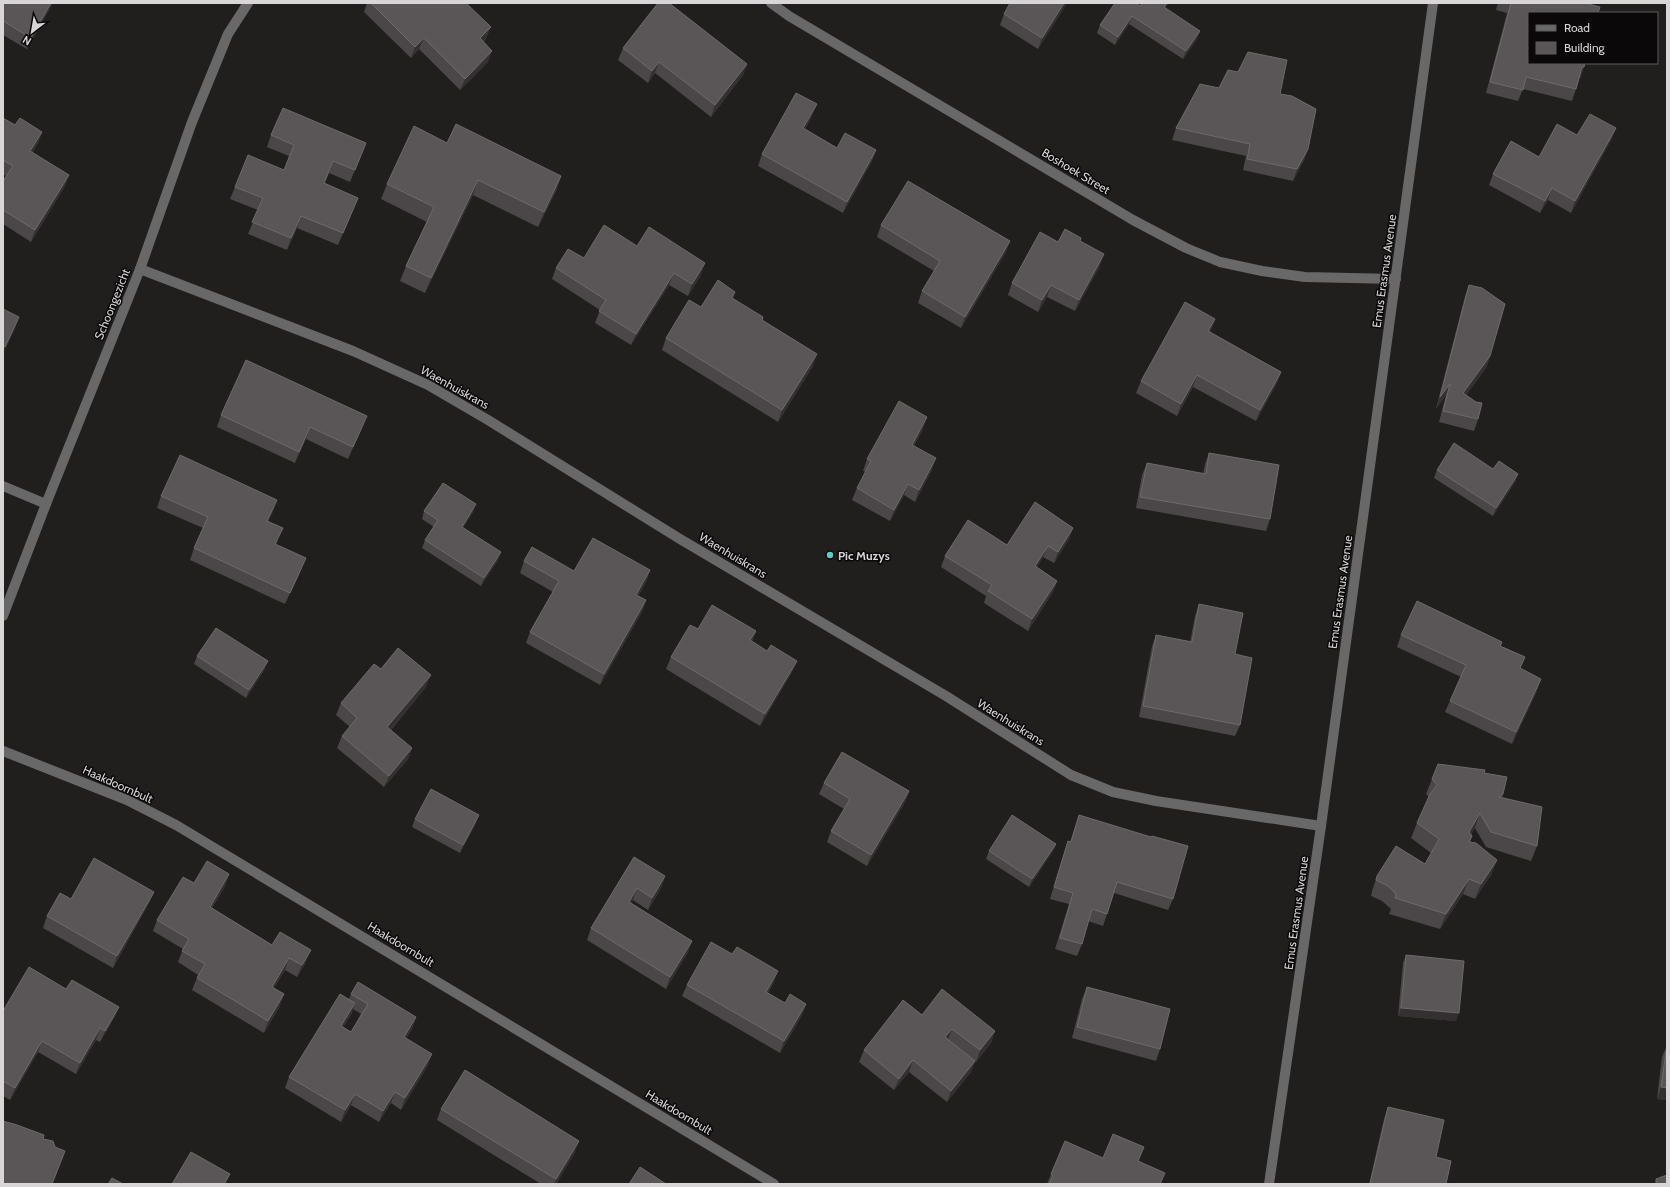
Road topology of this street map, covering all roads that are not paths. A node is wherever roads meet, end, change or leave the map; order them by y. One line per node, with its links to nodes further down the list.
1 (248, 3): 4 (street, Schoongezicht)
2 (771, 3): 5 (street, Boshoek Street)
3 (1433, 3): 5 (street, Emus Erasmus Avenue)
4 (140, 269): 7 (street, Schoongezicht); 10 (street, Waenhuiskrans)
5 (1396, 280): 10 (street, Emus Erasmus Avenue)
6 (3, 486): 7 (street)
7 (46, 504): 8 (street, Schoongezicht)
8 (3, 616)
9 (3, 751): 11 (street, Haakdoornbult)
10 (1321, 826): 12 (street, Emus Erasmus Avenue)
11 (774, 1184)
12 (1269, 1184)

